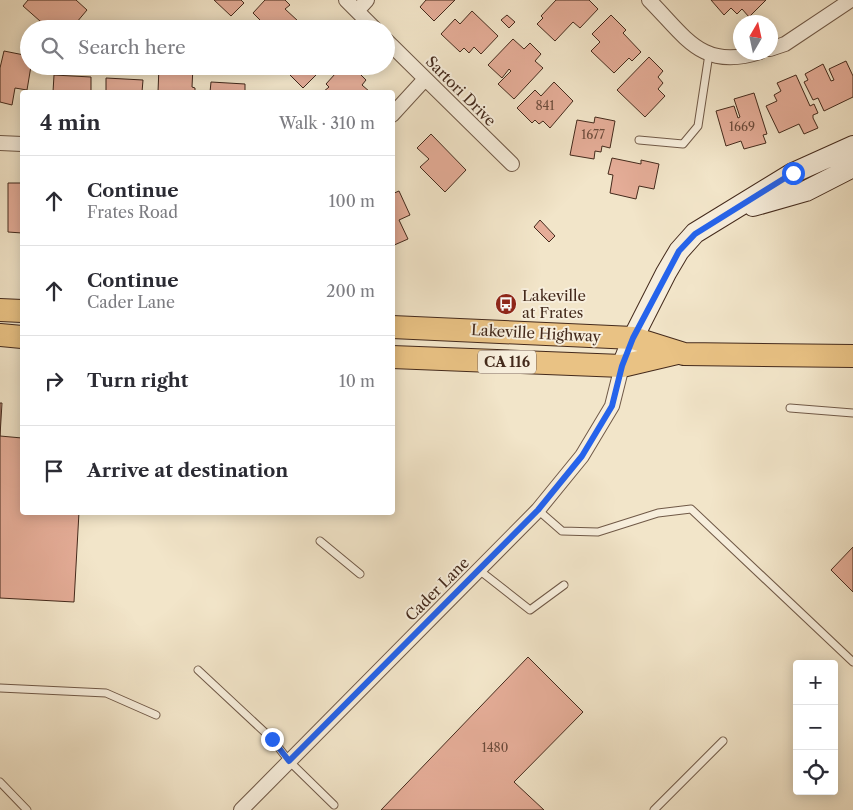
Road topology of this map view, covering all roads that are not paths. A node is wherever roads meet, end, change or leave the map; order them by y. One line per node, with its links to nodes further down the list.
1 (346, 0): 5 (street)
2 (367, 0): 5 (street)
3 (649, 0): 9 (street)
4 (851, 0): 7 (street)
5 (357, 11): 6 (street)
6 (366, 20)
7 (778, 46)
8 (395, 49): 11 (street, Sartori Drive)
9 (709, 54): 10 (street); 13 (lane)
10 (733, 59)
11 (425, 79): 12 (street); 17 (street, Sartori Drive)
12 (395, 112)
13 (639, 140)
14 (0, 143): 15 (street)
15 (20, 144)
16 (853, 146): 19 (street)
17 (512, 164)
18 (853, 167): 19 (street)
19 (732, 212): 25 (street)
20 (0, 310): 21 (main road)
21 (20, 311)
22 (395, 327): 25 (main road, Lakeville Highway / CA 116)
23 (0, 336): 24 (main road)
24 (20, 337)
25 (633, 338): 26 (main road, Lakeville Highway / CA 116); 29 (street)
26 (677, 353): 27 (main road, Lakeville Highway / CA 116); 29 (main road, Lakeville Highway / CA 116)
27 (853, 356)
28 (395, 357): 29 (main road, Lakeville Highway / CA 116)
29 (622, 366): 32 (street, Cader Lane)
30 (790, 408): 31 (lane)
31 (853, 413)
32 (538, 510): 34 (street, Cader Lane); 37 (lane)
33 (320, 541): 35 (lane)
34 (478, 570): 36 (lane); 42 (street, Cader Lane)
35 (360, 574)
36 (564, 585)
37 (853, 662)
38 (198, 670): 42 (lane)
39 (0, 688): 40 (lane)
40 (156, 715)
41 (723, 741): 47 (lane)
42 (289, 761): 44 (lane); 46 (street, Cader Lane)
43 (0, 782): 45 (lane)
44 (334, 805)
45 (27, 810)
46 (241, 810)
47 (654, 810)

